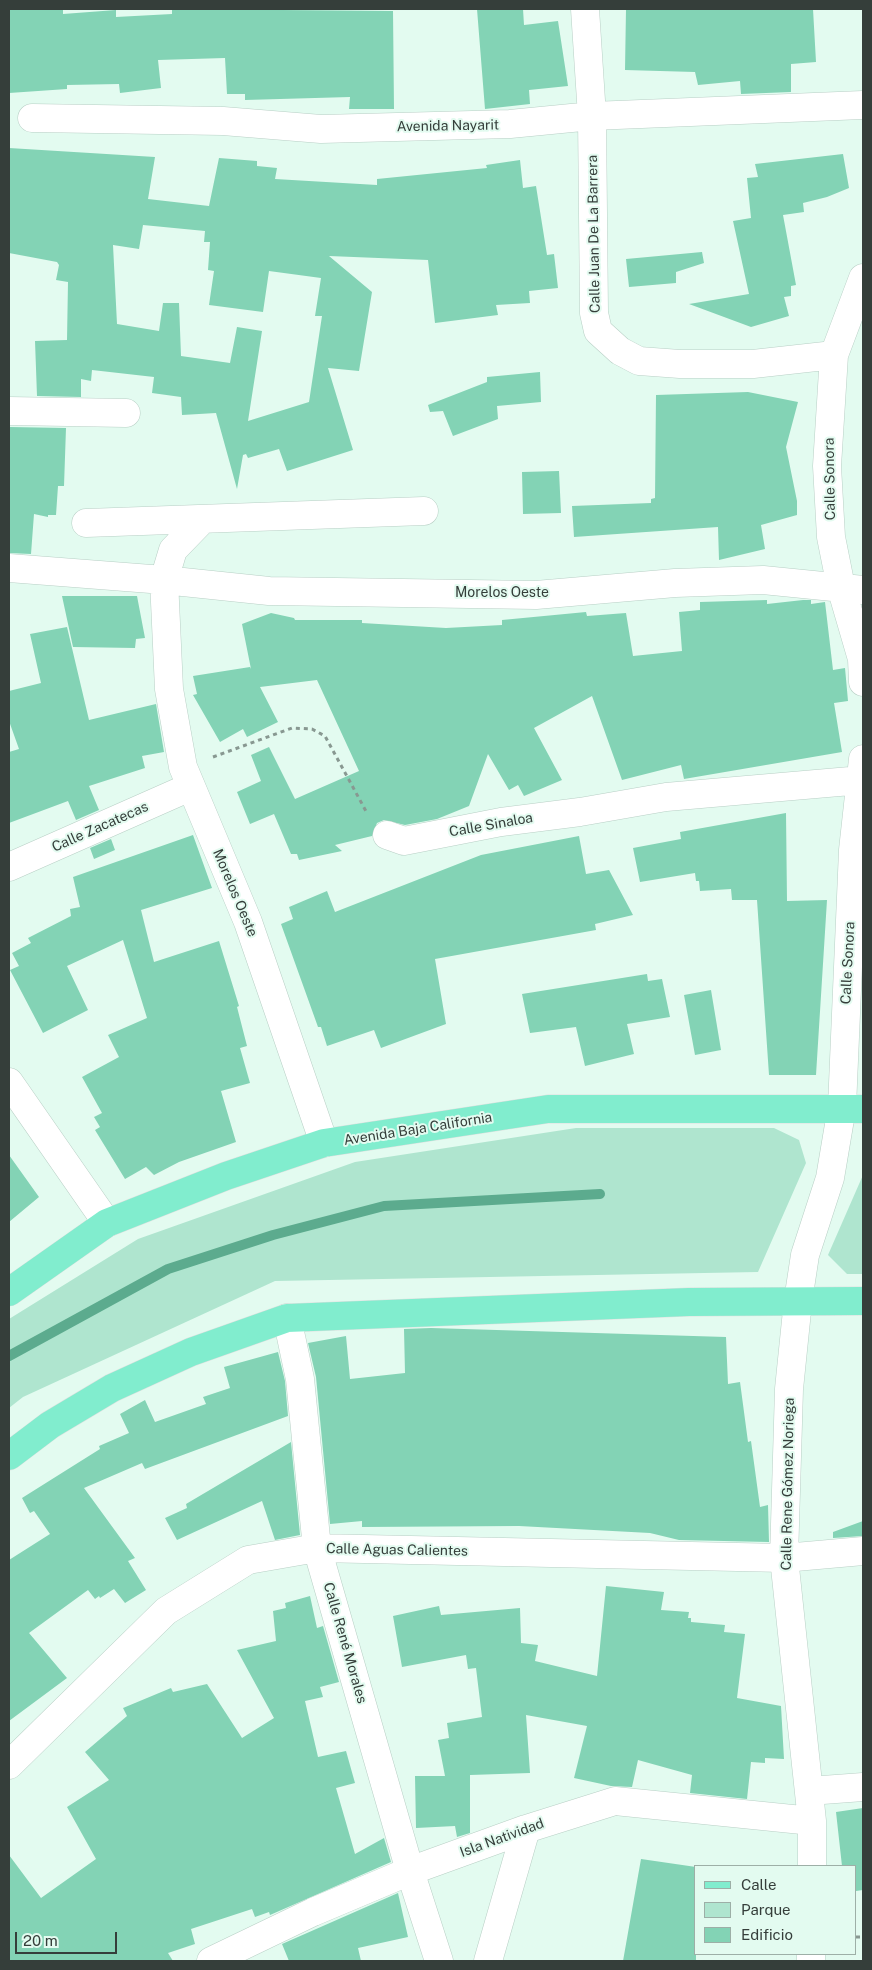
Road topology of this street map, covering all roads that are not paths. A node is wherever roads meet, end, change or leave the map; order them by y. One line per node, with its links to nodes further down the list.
1 (585, 9): 3 (street, Calle Juan De La Barrera)
2 (863, 105): 3 (street, Avenida Nayarit)
3 (592, 116): 4 (street, Avenida Nayarit); 7 (street, Calle Juan De La Barrera)
4 (32, 118)
5 (863, 278): 6 (street, Calle Sonora)
6 (854, 322): 7 (street, Calle Sonora)
7 (834, 355): 15 (street, Calle Sonora)
8 (9, 411): 9 (street)
9 (126, 413)
10 (424, 511): 11 (street)
11 (203, 519): 12 (street); 14 (street)
12 (86, 523)
13 (9, 568): 14 (street, Morelos Oeste)
14 (164, 580): 15 (street, Morelos Oeste); 18 (street, Morelos Oeste)
15 (852, 589): 16 (street, Calle Sonora)
16 (863, 682)
17 (863, 770): 19 (street, Calle Sinaloa); 20 (street, Calle Sonora)
18 (187, 777): 21 (street, Calle Zacatecas); 24 (street, Morelos Oeste)
19 (387, 835)
20 (858, 851): 23 (street, Calle Sonora)
21 (9, 867)
22 (9, 1082): 25 (street)
23 (852, 1108): 24 (main road, Avenida Baja California); 27 (street, Calle Rene Gómez Noriega)
24 (324, 1143): 25 (main road, Avenida Baja California)
25 (107, 1223): 26 (main road, Avenida Baja California)
26 (9, 1292)
27 (798, 1301): 28 (main road); 29 (main road); 33 (street, Calle Rene Gómez Noriega)
28 (863, 1301)
29 (287, 1318): 30 (main road); 31 (street, Calle René Morales)
30 (9, 1456)
31 (318, 1548): 33 (street, Calle Aguas Calientes); 34 (street, Calle Aguas Calientes); 40 (street, Calle René Morales)
32 (863, 1551): 33 (street, Calle Aguas Calientes)
33 (784, 1558): 36 (street, Calle Rene Gómez Noriega)
34 (9, 1766)
35 (863, 1787): 36 (street)
36 (809, 1791): 37 (street, Calle Rene Gómez Noriega)
37 (812, 1821): 38 (street, Isla Natividad); 39 (street, Calle Rene Gómez Noriega)
38 (526, 1828): 40 (street, Isla Natividad); 43 (street)
39 (812, 1865)
40 (410, 1871): 41 (street, Isla Natividad); 42 (street, Calle René Morales)
41 (211, 1961)
42 (439, 1961)
43 (488, 1961)

